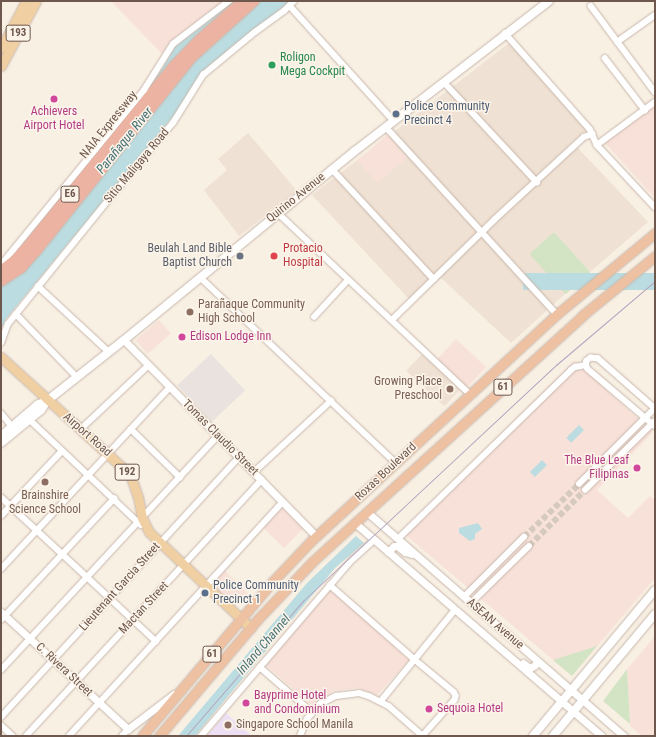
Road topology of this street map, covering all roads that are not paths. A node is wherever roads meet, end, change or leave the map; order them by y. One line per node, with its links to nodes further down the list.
1 (26, 1): 12 (main road, 193)
2 (36, 1): 14 (main road, 193)
3 (229, 1): 30 (street)
4 (243, 1): 31 (highway, NAIA Expressway / E6)
5 (254, 1): 35 (highway, NAIA Expressway / E6)
6 (549, 1): 10 (main road, Quirino Avenue)
7 (292, 3): 19 (street); 36 (street, Sitio Maligaya Road)
8 (591, 6): 11 (street)
9 (655, 15): 11 (street)
10 (505, 34): 15 (main road, Quirino Avenue); 21 (street)
11 (617, 42): 16 (street)
12 (1, 48)
13 (605, 58): 18 (street)
14 (1, 66)
15 (444, 82): 19 (main road, Quirino Avenue); 24 (street)
16 (655, 92)
17 (655, 102): 18 (street)
18 (645, 110): 22 (street)
19 (394, 121): 20 (main road, Quirino Avenue)
20 (386, 127): 23 (main road, Quirino Avenue); 27 (street)
21 (592, 134): 22 (street); 24 (street)
22 (597, 145): 25 (street)
23 (332, 169): 26 (main road, Quirino Avenue); 33 (street)
24 (537, 182): 27 (street)
25 (655, 207)
26 (278, 213): 32 (main road, Quirino Avenue); 34 (street)
27 (482, 232): 33 (street); 38 (street)
28 (655, 233): 38 (highway, Roxas Boulevard / 61)
29 (655, 256): 77 (highway, Roxas Boulevard / 61)
30 (1, 265)
31 (1, 271)
32 (200, 277): 41 (main road, Quirino Avenue); 51 (street)
33 (434, 279): 40 (street)
34 (348, 280): 39 (street); 40 (street)
35 (1, 281)
36 (38, 286): 37 (street, Sitio Maligaya Road); 43 (street)
37 (16, 314): 42 (street, Sitio Maligaya Road); 47 (street)
38 (557, 314): 49 (highway, Roxas Boulevard / 61)
39 (314, 317)
40 (392, 320): 49 (street)
41 (124, 340): 43 (main road, Quirino Avenue); 45 (street, Tomas Claudio Street)
42 (1, 343)
43 (109, 352): 47 (main road, Quirino Avenue)
44 (1, 358): 50 (main road, Airport Road / 192)
45 (149, 365): 48 (street, Tomas Claudio Street); 58 (street)
46 (586, 365): 52 (street); 54 (street); 85 (street)
47 (77, 376): 50 (main road, Quirino Avenue)
48 (170, 387): 59 (street); 61 (street, Tomas Claudio Street)
49 (470, 394): 66 (highway, Roxas Boulevard / 61)
50 (48, 400): 55 (main road, Quirino Avenue); 57 (main road, Quirino Avenue); 58 (main road, Airport Road / 192)
51 (331, 400): 66 (street); 67 (street)
52 (655, 409): 54 (street)
53 (1, 414): 57 (street)
54 (645, 418): 56 (street); 71 (street)
55 (29, 420): 62 (main road, Quirino Avenue); 63 (street)
56 (654, 424): 72 (street)
57 (12, 426): 60 (main road, Quirino Avenue)
58 (81, 429): 64 (main road, Airport Road / 192)
59 (131, 429): 64 (street); 69 (street)
60 (1, 436)
61 (218, 436): 65 (street, Tomas Claudio Street); 69 (street)
62 (1, 443)
63 (62, 451): 68 (street); 76 (street)
64 (108, 453): 68 (street); 79 (main road, Airport Road / 192)
65 (239, 457): 67 (street, Tomas Claudio Street); 86 (street, Lieutenant Garcia Street)
66 (396, 463): 82 (highway, Roxas Boulevard / 61)
67 (254, 472): 70 (street, Tomas Claudio Street)
68 (88, 475): 74 (street); 81 (street)
69 (180, 478): 79 (street)
70 (261, 480): 75 (street, Tomas Claudio Street); 91 (street, Mactan Street)
71 (579, 484)
72 (585, 490)
73 (1, 497): 76 (street)
74 (114, 499): 79 (street); 89 (street)
75 (283, 502): 82 (street, Tomas Claudio Street); 95 (street)
76 (10, 506): 78 (street); 81 (street)
77 (367, 512): 80 (highway, Roxas Boulevard / 61); 85 (street, ASEAN Avenue)
78 (1, 516)
79 (140, 520): 86 (main road, Airport Road / 192); 93 (street)
80 (355, 523): 84 (street, ASEAN Avenue); 105 (highway, Roxas Boulevard / 61)
81 (37, 531): 89 (street); 92 (street)
82 (316, 536): 104 (highway, Roxas Boulevard / 61)
83 (524, 537): 97 (street)
84 (374, 540): 88 (street, ASEAN Avenue); 94 (street)
85 (398, 540): 90 (street, ASEAN Avenue)
86 (160, 543): 91 (main road, Airport Road / 192); 98 (street, Lieutenant Garcia Street)
87 (529, 546): 99 (street)
88 (388, 552): 90 (street); 100 (street, ASEAN Avenue)
89 (62, 555): 93 (street); 102 (street)
90 (416, 555): 97 (street, ASEAN Avenue)
91 (183, 565): 95 (main road, Airport Road / 192); 103 (street, Mactan Street)
92 (1, 569)
93 (86, 577): 98 (street); 106 (street)
94 (330, 585): 109 (street); 112 (street)
95 (207, 587): 104 (main road, Airport Road / 192); 107 (street)
96 (655, 590): 116 (main road)
97 (464, 597): 99 (street, ASEAN Avenue)
98 (110, 598): 103 (street); 108 (street, Lieutenant Garcia Street)
99 (471, 603): 110 (street, ASEAN Avenue)
100 (455, 610): 109 (street); 111 (street, ASEAN Avenue)
101 (655, 614): 117 (main road)
102 (2, 616): 106 (street, C. Rivera Street)
103 (132, 620): 107 (street); 114 (street, Mactan Street)
104 (241, 620): 105 (main road, Airport Road / 192); 115 (highway, Roxas Boulevard / 61)
105 (251, 628): 131 (highway, Roxas Boulevard / 61)
106 (30, 639): 108 (street, C. Rivera Street); 113 (street)
107 (156, 641): 120 (street)
108 (53, 660): 114 (street, C. Rivera Street); 123 (street, Lieutenant Garcia Street)
109 (415, 660): 118 (street); 134 (street)
110 (537, 660): 111 (street); 116 (street, ASEAN Avenue)
111 (516, 663): 119 (street, ASEAN Avenue)
112 (260, 667): 121 (street); 132 (street)
113 (1, 670)
114 (76, 681): 120 (street, C. Rivera Street); 127 (street, Mactan Street)
115 (182, 688): 125 (street); 130 (highway, Roxas Boulevard / 61)
116 (572, 691): 117 (street, ASEAN Avenue); 119 (main road)
117 (583, 700): 122 (main road); 138 (street, ASEAN Avenue)
118 (381, 701): 121 (street); 134 (street)
119 (562, 702): 122 (street, ASEAN Avenue); 135 (main road)
120 (100, 703): 125 (street, C. Rivera Street); 128 (street)
121 (312, 712): 133 (street)
122 (574, 712): 136 (main road); 137 (street, ASEAN Avenue)
123 (1, 716)
124 (1, 725): 126 (street)
125 (128, 729): 129 (street)
126 (13, 736)
127 (26, 736)
128 (69, 736)
129 (122, 736)
130 (142, 736)
131 (159, 736)
132 (201, 736)
133 (300, 736)
134 (423, 736)
135 (533, 736)
136 (553, 736)
137 (602, 736)
138 (624, 736)

